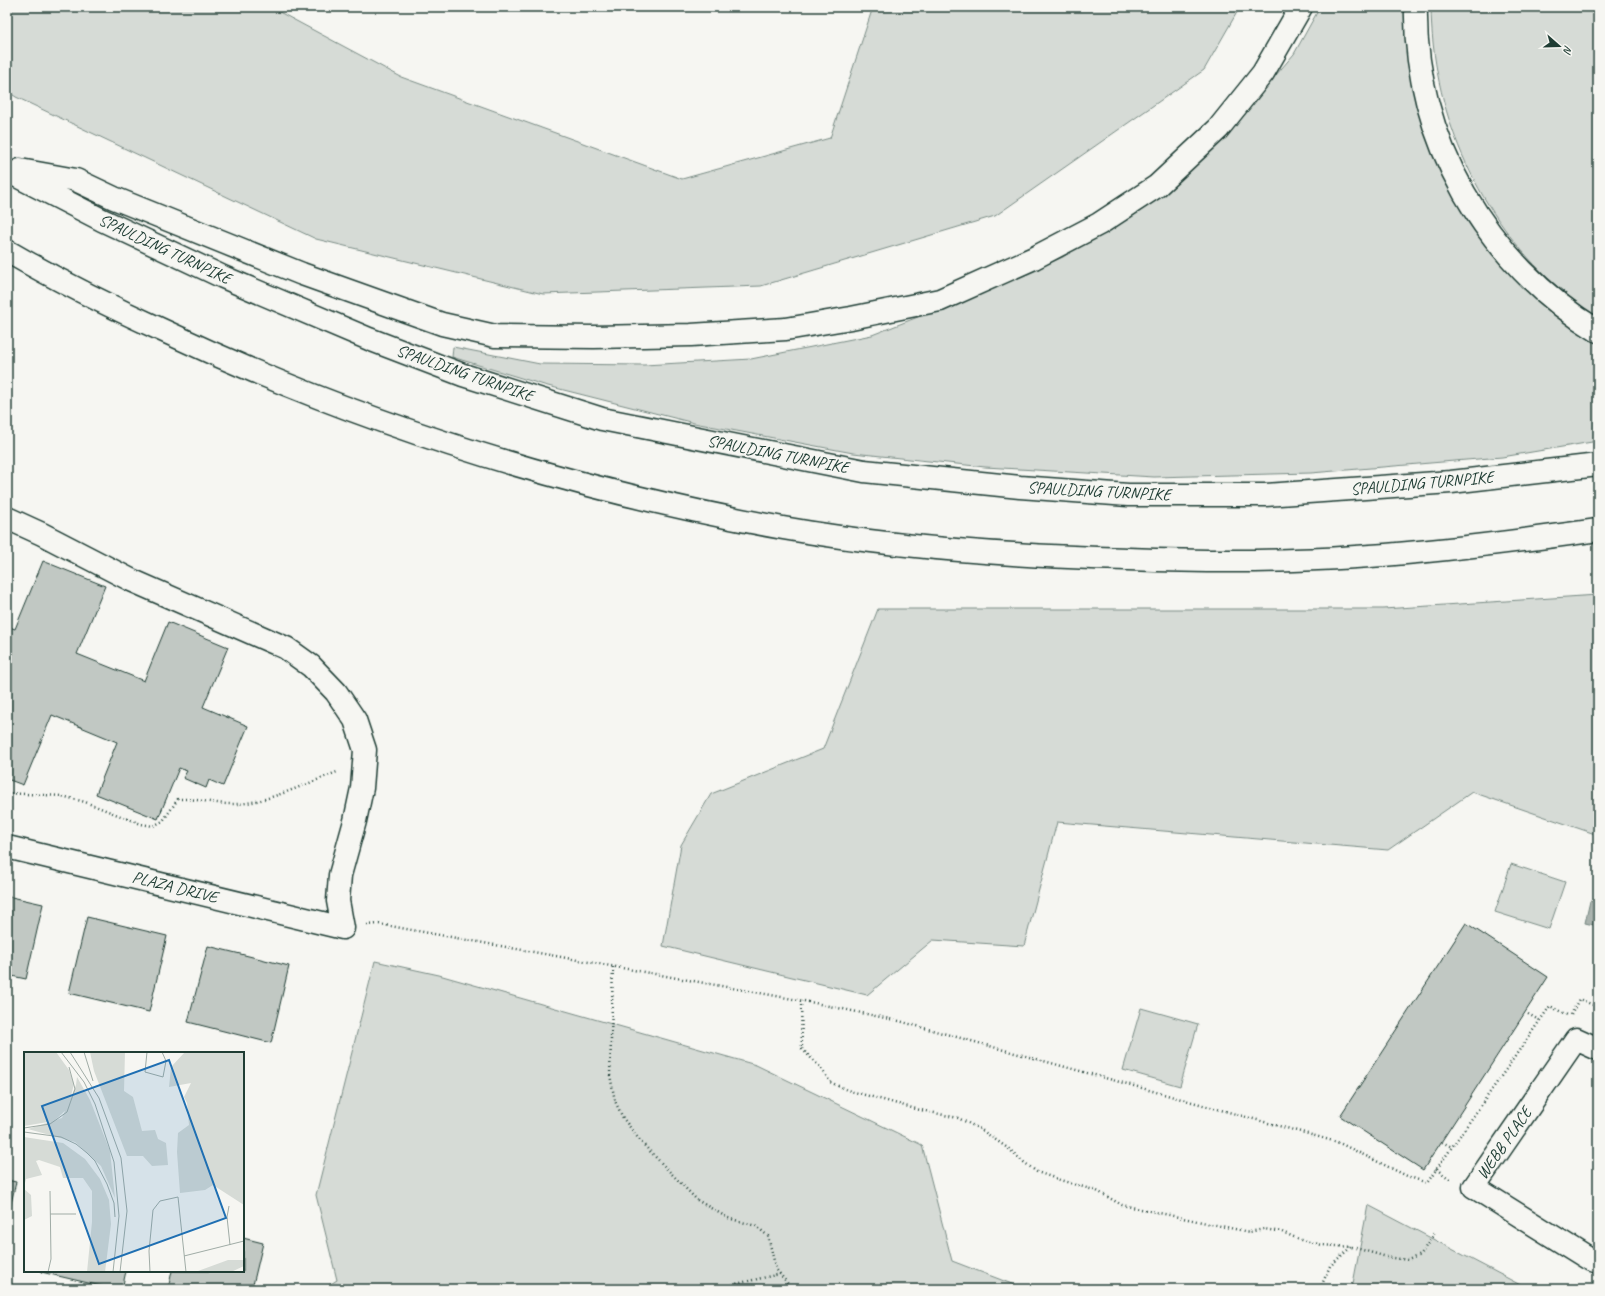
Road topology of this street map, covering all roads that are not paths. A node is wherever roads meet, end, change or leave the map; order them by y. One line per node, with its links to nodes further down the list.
1 (1301, 7): 3 (main road)
2 (1416, 7): 6 (main road)
3 (7, 168)
4 (7, 171): 7 (main road, SPAULDING TURNPIKE)
5 (7, 251): 10 (main road)
6 (1598, 331)
7 (1598, 465)
8 (7, 518): 12 (main road, PLAZA DRIVE)
9 (1598, 530): 10 (main road)
10 (1537, 538): 11 (main road)
11 (1598, 546)
12 (7, 847)
13 (1598, 1049): 14 (main road, WEBB PLACE)
14 (1598, 1262)

